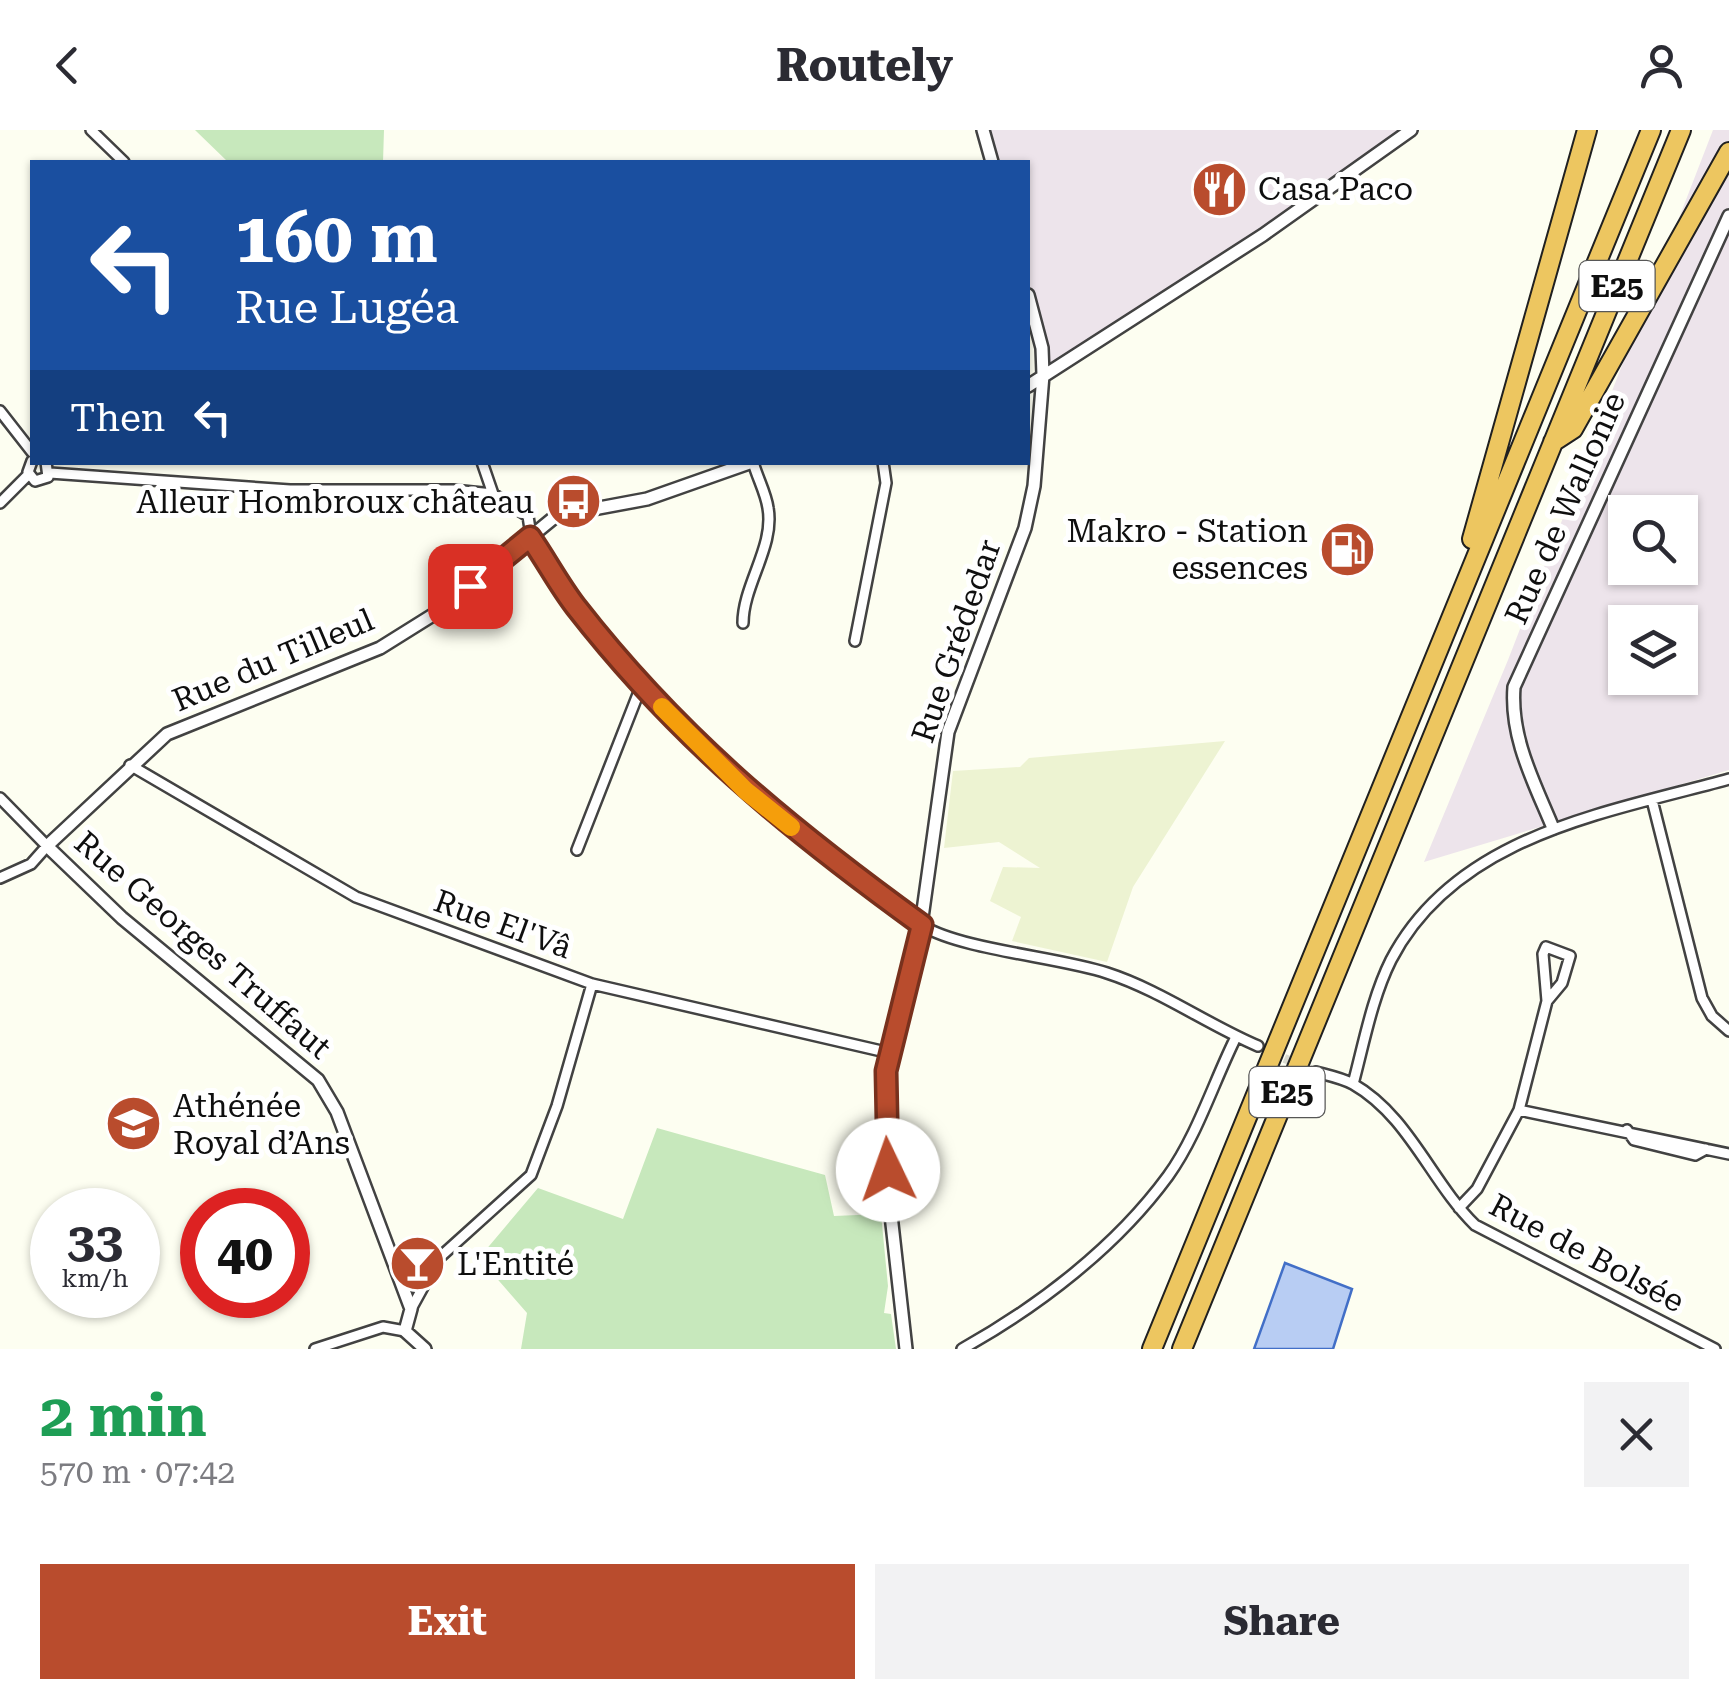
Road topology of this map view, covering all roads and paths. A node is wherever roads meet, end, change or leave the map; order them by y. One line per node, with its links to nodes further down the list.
1 (91, 130): 8 (street)
2 (983, 130): 9 (street)
3 (1411, 130): 12 (street)
4 (1587, 130): 31 (highway)
5 (1651, 130): 31 (highway, E25)
6 (1681, 130): 15 (highway, E25)
7 (1729, 152): 15 (highway)
8 (122, 160)
9 (991, 160)
10 (1729, 216): 35 (street, Rue de Wallonie)
11 (1030, 306): 12 (street, Rue Grédedar)
12 (1044, 375): 13 (street); 39 (street, Rue Grédedar)
13 (1030, 385)
14 (0, 412): 16 (street)
15 (1553, 442): 58 (highway, E25)
16 (30, 450)
17 (31, 465): 23 (street)
18 (483, 465): 24 (street)
19 (744, 465): 26 (street, Rue du Tilleul)
20 (753, 465): 27 (street)
21 (883, 465): 28 (street)
22 (48, 468): 23 (street); 24 (street)
23 (28, 474): 25 (street)
24 (493, 494): 26 (street)
25 (0, 503)
26 (530, 537): 29 (street); 30 (street, Rue du Tilleul)
27 (743, 623)
28 (855, 642)
29 (642, 684): 37 (street); 39 (street)
30 (130, 764): 36 (street, Rue du Tilleul); 40 (street, Rue El'Vâ)
31 (1392, 764): 57 (highway, E25)
32 (1729, 778): 34 (street)
33 (0, 798): 36 (street)
34 (1652, 800): 35 (street); 42 (street)
35 (1554, 828): 47 (street)
36 (47, 846): 38 (street); 51 (street, Rue Georges Truffaut)
37 (576, 850)
38 (0, 878)
39 (922, 925): 43 (street); 45 (street, Rue Grédedar)
40 (592, 984): 45 (street, Rue El'Vâ); 51 (street)
41 (1546, 1001): 41 (street); 48 (street)
42 (1729, 1031)
43 (1236, 1037): 44 (street); 56 (street)
44 (1258, 1046)
45 (890, 1053): 55 (street, Rue Grédedar)
46 (1316, 1072): 47 (street, Rue de Bolsée)
47 (1353, 1084): 50 (street, Rue de Bolsée)
48 (1519, 1110): 49 (street); 50 (street)
49 (1729, 1154)
50 (1459, 1208): 59 (street, Rue de Bolsée)
51 (411, 1309): 52 (street)
52 (405, 1331): 53 (street); 54 (street)
53 (315, 1349)
54 (425, 1349)
55 (906, 1349)
56 (962, 1349)
57 (1152, 1349)
58 (1182, 1349)
59 (1715, 1349)

